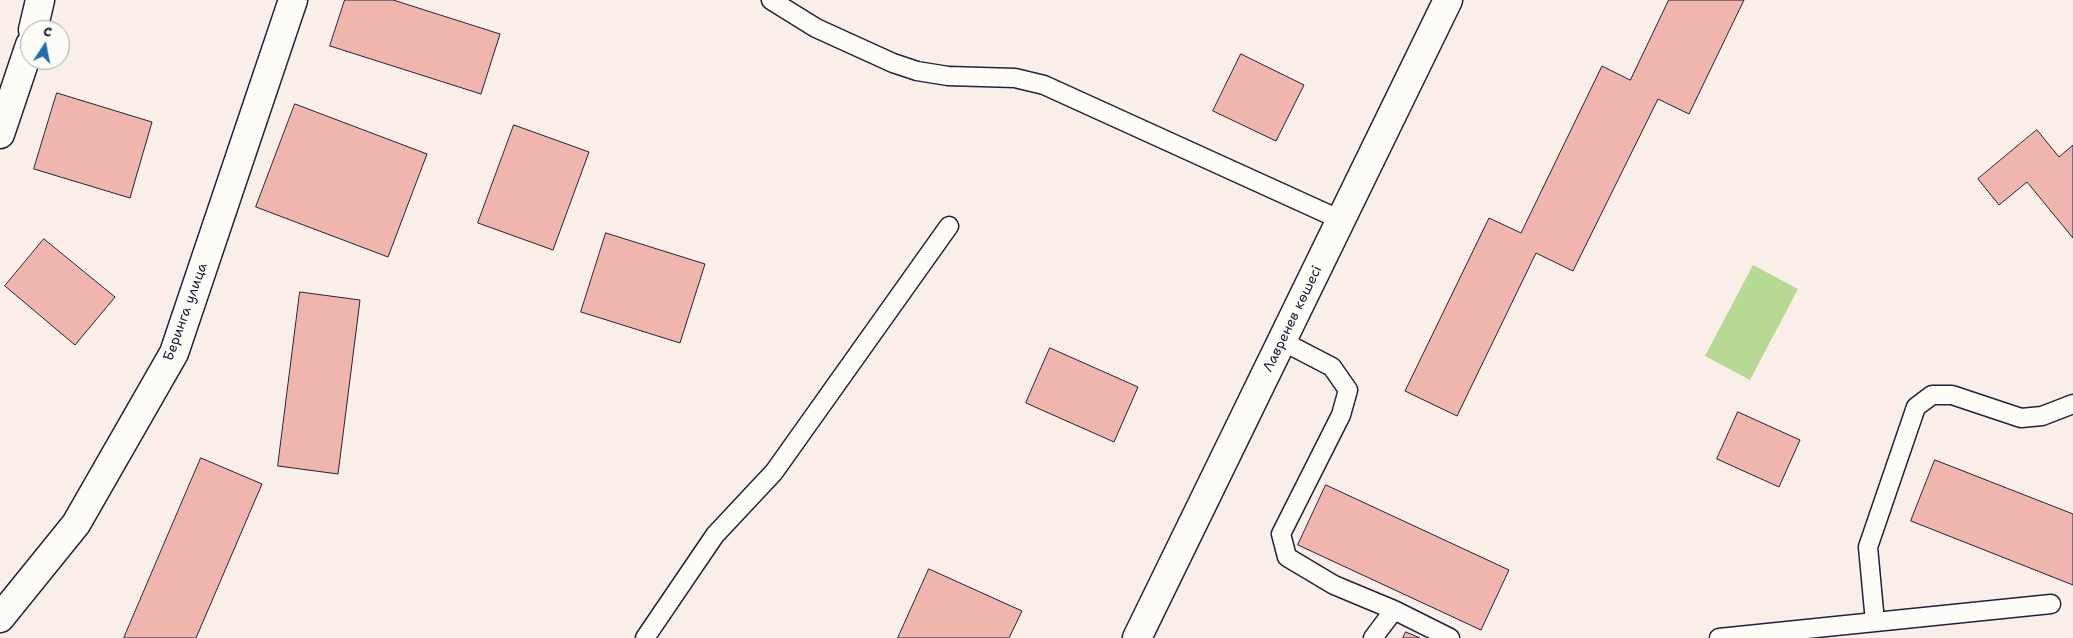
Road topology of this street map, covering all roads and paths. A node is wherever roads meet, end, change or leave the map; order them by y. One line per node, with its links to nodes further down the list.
1 (40, 0): 5 (street)
2 (293, 0): 14 (street, Беринга улица)
3 (771, 0): 8 (lane)
4 (1448, 0): 8 (street, Лавренев көшесі)
5 (35, 20)
6 (22, 70): 7 (street)
7 (0, 134)
8 (1341, 220): 10 (street, Лавренев көшесі)
9 (949, 226): 16 (lane)
10 (1282, 341): 13 (lane); 17 (street, Лавренев көшесі)
11 (2073, 404): 15 (lane)
12 (2051, 604): 15 (lane)
13 (1394, 610): 18 (lane); 19 (lane)
14 (0, 618)
15 (1875, 622): 20 (lane)
16 (645, 638)
17 (1137, 638)
18 (1373, 638)
19 (1450, 638)
20 (1719, 638)

